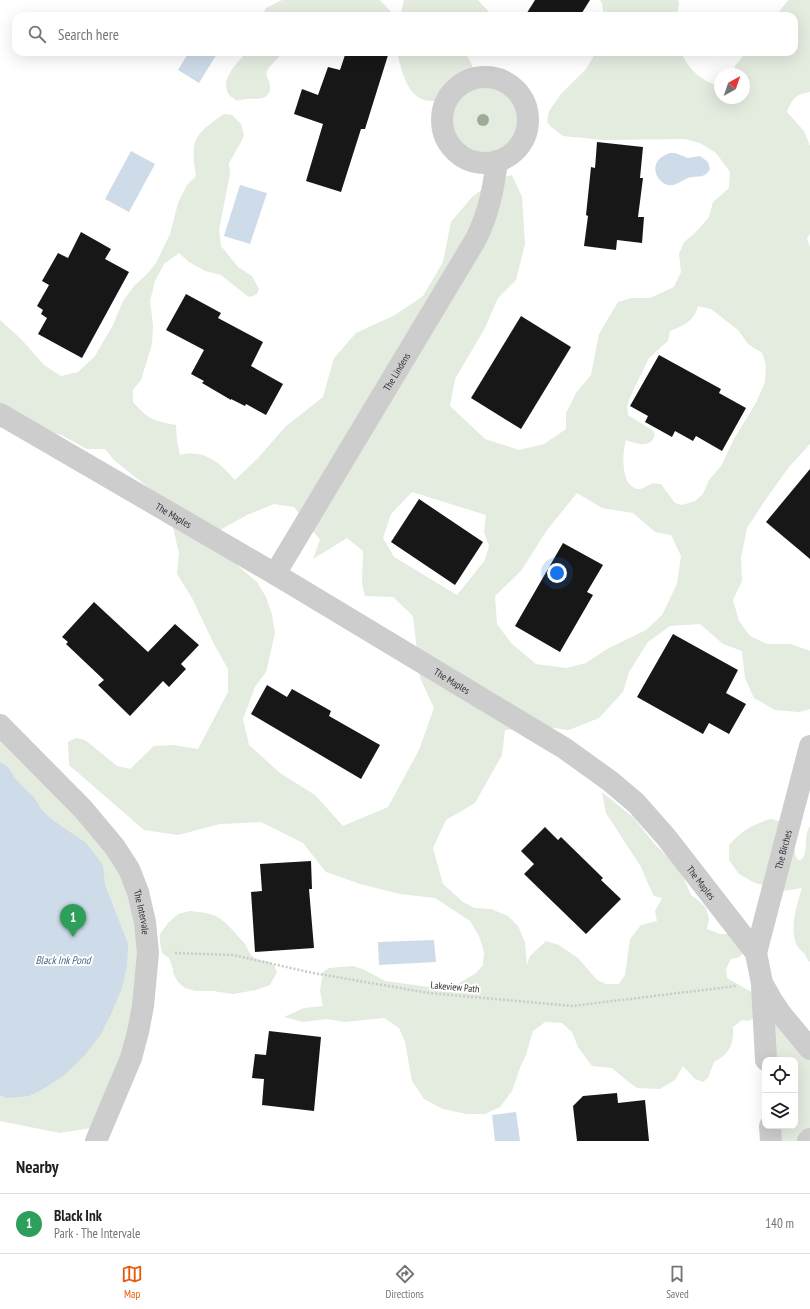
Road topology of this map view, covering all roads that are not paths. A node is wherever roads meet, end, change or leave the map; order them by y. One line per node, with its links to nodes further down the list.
1 (498, 161): 3 (street, The Lindens)
2 (0, 414): 3 (street, The Maples)
3 (274, 574): 6 (street, The Maples)
4 (0, 725): 11 (street, The Intervale)
5 (810, 746): 6 (street, The Birches)
6 (756, 954): 7 (street, The Maples)
7 (762, 983): 8 (street, The Maples); 9 (street)
8 (810, 1049)
9 (766, 1057)
10 (770, 1129): 12 (street)
11 (96, 1141)
12 (770, 1141)

